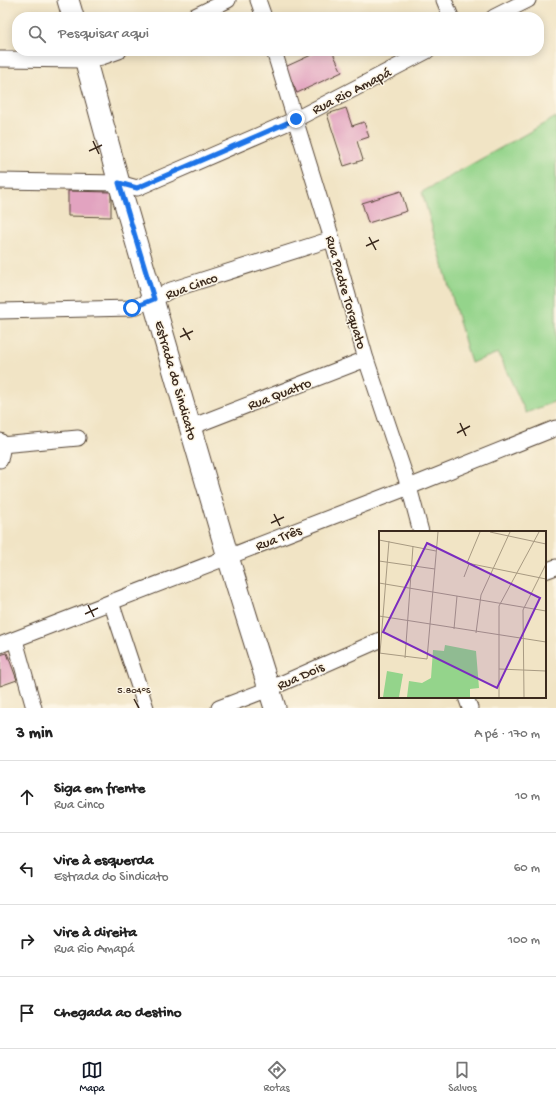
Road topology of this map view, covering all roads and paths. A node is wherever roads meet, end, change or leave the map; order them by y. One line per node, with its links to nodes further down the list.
1 (68, 0): 6 (street)
2 (228, 0): 7 (street)
3 (258, 0): 8 (street)
4 (444, 0): 9 (street)
5 (528, 0): 10 (street)
6 (72, 12)
7 (203, 12)
8 (262, 12)
9 (449, 12)
10 (504, 12)
11 (84, 56): 12 (street); 15 (street); 18 (street, Estrada do Sindicato)
12 (105, 56)
13 (276, 56): 16 (street, Rua Padre Torquato)
14 (417, 56): 16 (street, Rua Rio Amapá)
15 (0, 58)
16 (296, 119): 18 (street, Rua Rio Amapá); 19 (street, Rua Padre Torquato)
17 (0, 181): 18 (street, Rua Rio Amapá)
18 (119, 183): 20 (street, Estrada do Sindicato)
19 (332, 239): 20 (street, Rua Cinco); 22 (street, Rua Padre Torquato)
20 (154, 299): 21 (street, Rua Cinco); 23 (street, Estrada do Sindicato)
21 (0, 311)
22 (366, 359): 23 (street, Rua Quatro); 27 (street, Rua Padre Torquato)
23 (191, 427): 29 (street, Estrada do Sindicato)
24 (556, 428): 27 (street, Rua Três)
25 (78, 438): 26 (street)
26 (0, 451)
27 (409, 487): 28 (street, Rua Padre Torquato); 29 (street, Rua Três)
28 (421, 531)
29 (228, 557): 32 (street, Rua Três); 36 (street, Estrada do Sindicato)
30 (556, 567): 31 (street)
31 (546, 571)
32 (111, 602): 33 (street, Rua Três); 39 (street)
33 (15, 640): 35 (street, Rua Três); 38 (street)
34 (379, 641): 36 (street, Rua Dois)
35 (0, 645)
36 (272, 698): 40 (street, Rua Dois)
37 (466, 698): 41 (street)
38 (34, 708)
39 (146, 708)
40 (219, 708)
41 (470, 708)

